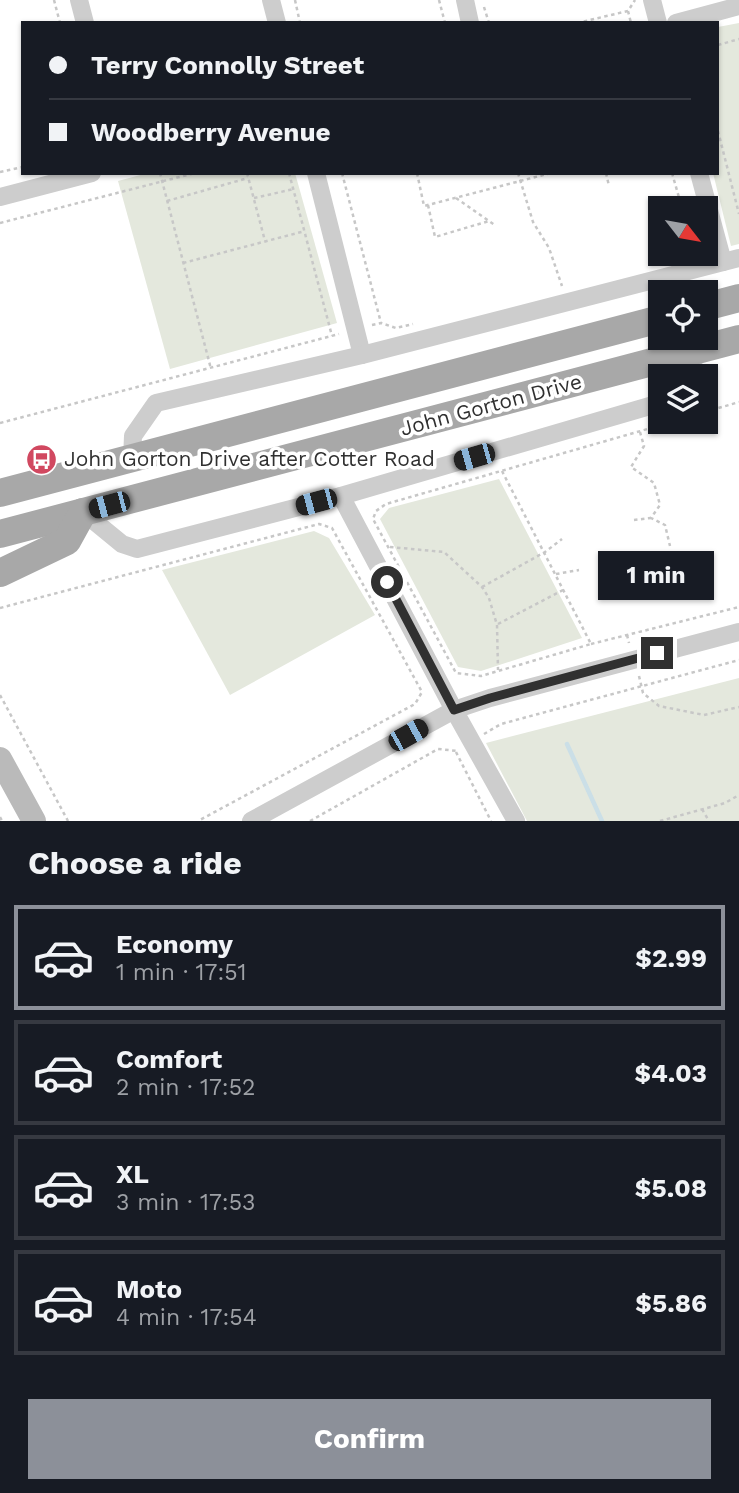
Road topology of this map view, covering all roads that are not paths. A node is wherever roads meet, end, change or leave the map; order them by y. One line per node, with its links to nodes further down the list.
1 (79, 0): 6 (street)
2 (271, 0): 7 (street)
3 (464, 0): 8 (street)
4 (652, 0): 9 (street)
5 (739, 6): 10 (street)
6 (84, 21)
7 (276, 21)
8 (469, 21)
9 (657, 21)
10 (683, 21)
11 (84, 175): 14 (street)
12 (317, 175): 22 (street)
13 (700, 175): 15 (street)
14 (0, 197)
15 (731, 260): 22 (street)
16 (739, 298): 17 (main road)
17 (718, 304)
18 (648, 322): 25 (main road, John Gorton Drive)
19 (739, 340): 20 (main road, John Gorton Drive)
20 (718, 345)
21 (700, 350): 23 (street); 28 (main road, John Gorton Drive)
22 (362, 355): 25 (street)
23 (691, 364)
24 (648, 406): 27 (street)
25 (132, 458): 26 (main road, John Gorton Drive)
26 (0, 493)
27 (341, 495): 28 (street); 32 (street)
28 (83, 512): 29 (main road, John Gorton Drive); 30 (main road)
29 (0, 534)
30 (0, 573)
31 (739, 632): 32 (street)
32 (454, 710): 35 (street); 36 (street)
33 (0, 759): 34 (street)
34 (34, 821)
35 (251, 821)
36 (516, 821)

